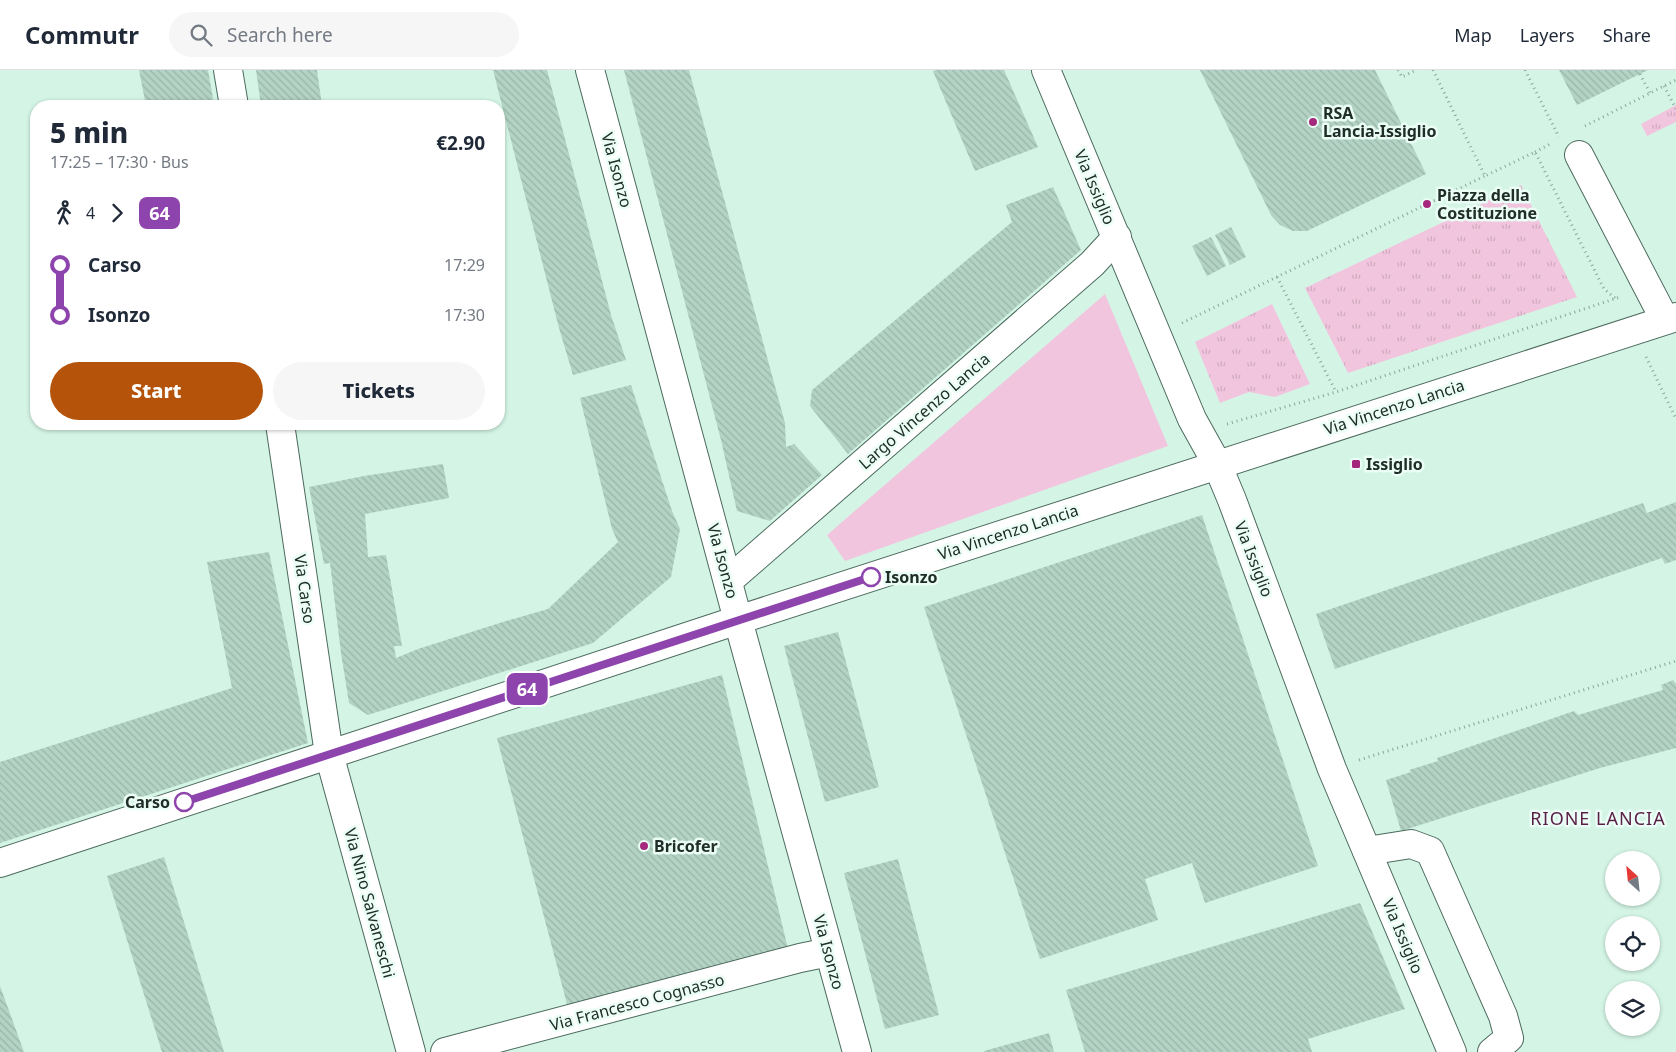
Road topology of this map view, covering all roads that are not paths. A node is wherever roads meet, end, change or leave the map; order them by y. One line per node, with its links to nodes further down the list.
1 (228, 70): 4 (street)
2 (590, 70): 10 (street, Via Isonzo)
3 (1046, 70): 6 (street, Via Issiglio)
4 (233, 100)
5 (1569, 143): 7 (street)
6 (1117, 238): 9 (street, Via Issiglio); 10 (street, Largo Vincenzo Lancia)
7 (1671, 318): 9 (street, Via Vincenzo Lancia)
8 (281, 430): 12 (street, Via Carso)
9 (1217, 464): 11 (street, Via Vincenzo Lancia); 13 (street, Via Issiglio)
10 (728, 581): 11 (street, Via Isonzo)
11 (738, 620): 12 (street, Via Vincenzo Lancia); 15 (street, Via Isonzo)
12 (330, 754): 14 (street, Via Vincenzo Lancia); 16 (street, Via Nino Salvaneschi)
13 (1367, 852): 19 (street, Via Issiglio); 20 (street)
14 (0, 863)
15 (829, 952): 17 (street, Via Francesco Cognasso); 18 (street, Via Isonzo)
16 (411, 1052)
17 (445, 1052)
18 (857, 1052)
19 (1452, 1052)
20 (1492, 1052)

